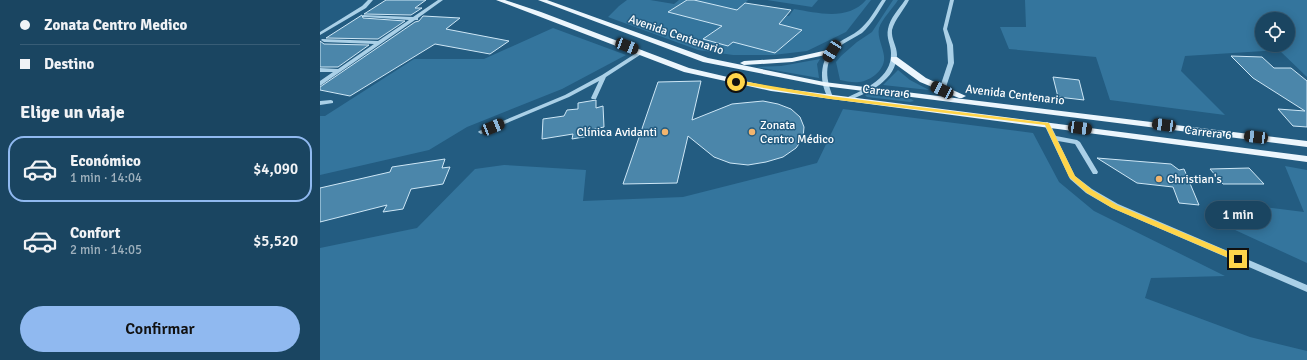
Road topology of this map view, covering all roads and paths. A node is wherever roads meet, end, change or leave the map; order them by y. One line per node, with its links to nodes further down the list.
1 (370, 0): 10 (street)
2 (441, 0): 9 (street)
3 (499, 0): 14 (main road, Carrera 6)
4 (541, 0): 16 (main road, Avenida Centenario)
5 (884, 0): 13 (street)
6 (907, 0): 15 (street)
7 (952, 0): 23 (street)
8 (365, 16): 9 (street)
9 (416, 19): 12 (street)
10 (320, 34)
11 (324, 40): 12 (street)
12 (380, 43): 18 (street)
13 (832, 51): 16 (main road); 21 (street)
14 (641, 52): 19 (street); 24 (main road, Carrera 6)
15 (894, 59): 22 (street); 23 (main road)
16 (706, 60): 21 (main road, Avenida Centenario)
17 (320, 70): 18 (street)
18 (338, 71): 20 (street)
19 (604, 76): 25 (street); 31 (street)
20 (320, 84)
21 (824, 84): 22 (main road, Avenida Centenario); 24 (street)
22 (868, 90): 26 (street); 29 (main road, Avenida Centenario)
23 (942, 90): 29 (main road)
24 (830, 97): 26 (main road, Carrera 6)
25 (594, 98)
26 (848, 99): 30 (main road, Carrera 6)
27 (331, 102): 28 (street)
28 (320, 103)
29 (991, 104): 33 (main road, Avenida Centenario)
30 (1047, 124): 32 (street); 34 (main road, Carrera 6)
31 (481, 132)
32 (1054, 138): 35 (street); 36 (street)
33 (1307, 144)
34 (1307, 158)
35 (1095, 172)
36 (1307, 289)

